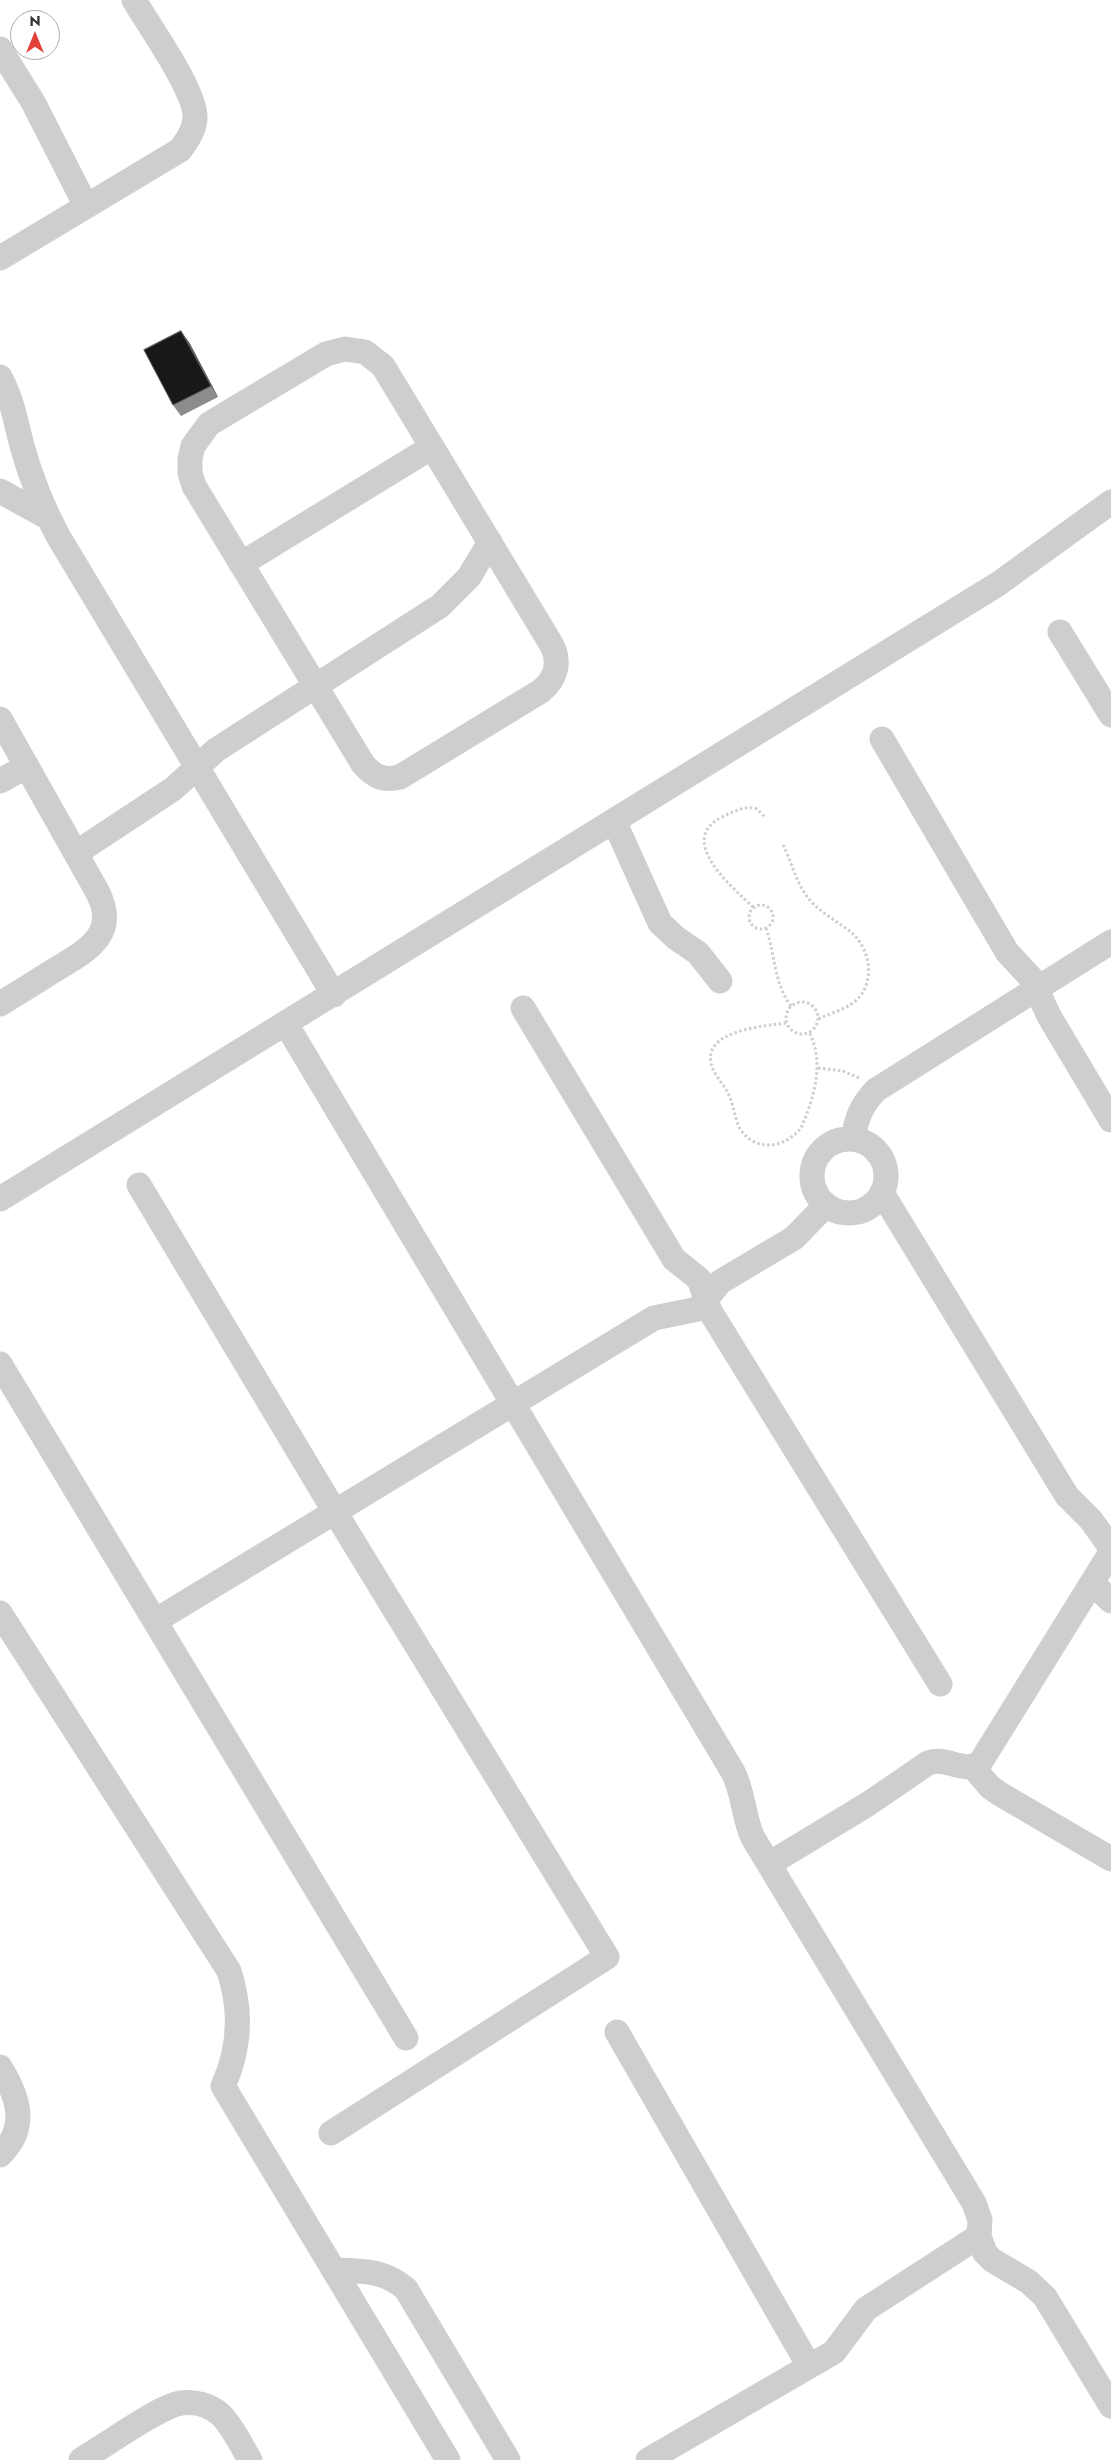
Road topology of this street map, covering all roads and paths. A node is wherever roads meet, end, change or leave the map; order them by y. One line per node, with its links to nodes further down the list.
1 (134, 0): 3 (street)
2 (0, 49): 3 (street)
3 (86, 206): 4 (street)
4 (0, 258)
5 (0, 377): 9 (street)
6 (432, 447): 10 (street); 11 (street); 11 (street)
7 (0, 491): 9 (street)
8 (1111, 502): 21 (street)
9 (49, 518): 18 (street)
10 (490, 542): 13 (street); 13 (street)
11 (241, 564): 13 (street)
12 (1060, 632): 14 (street)
13 (316, 686): 18 (street)
14 (1111, 715)
15 (0, 719): 17 (street)
16 (882, 739): 28 (street)
17 (27, 766): 19 (street); 23 (street)
18 (197, 767): 23 (street); 29 (street)
19 (0, 781)
20 (766, 818): 24 (path)
21 (614, 821): 27 (street); 29 (street)
22 (782, 844): 33 (path)
23 (76, 853): 30 (street)
24 (752, 907): 25 (path); 25 (path)
25 (766, 928): 31 (path)
26 (1111, 942): 28 (street)
27 (720, 982)
28 (1037, 987): 38 (street); 39 (street)
29 (334, 994): 35 (street)
30 (0, 1004)
31 (791, 1006): 33 (path); 34 (path)
32 (524, 1008): 45 (street)
33 (818, 1019): 36 (path)
34 (786, 1023): 36 (path); 37 (path)
35 (286, 1024): 43 (street); 47 (street)
36 (809, 1032): 37 (path)
37 (818, 1068): 38 (path)
38 (876, 1090): 40 (street)
39 (1111, 1120)
40 (854, 1139): 42 (street); 44 (street)
41 (139, 1185): 48 (street)
42 (882, 1193): 44 (street); 49 (street)
43 (0, 1199)
44 (826, 1205): 45 (street)
45 (705, 1300): 47 (street); 55 (street)
46 (0, 1364): 54 (street)
47 (512, 1402): 48 (street); 58 (street)
48 (335, 1512): 54 (street); 62 (street)
49 (1111, 1548)
50 (1111, 1552): 51 (street)
51 (1092, 1583): 52 (street); 56 (street)
52 (1111, 1601)
53 (0, 1613): 65 (street)
54 (155, 1620): 60 (street)
55 (940, 1684)
56 (973, 1767): 57 (street); 58 (street)
57 (1111, 1859)
58 (769, 1864): 64 (street)
59 (617, 2032): 66 (street)
60 (406, 2038)
61 (0, 2067): 63 (street)
62 (331, 2133)
63 (0, 2155)
64 (979, 2236): 66 (street); 67 (street)
65 (335, 2270): 70 (street); 71 (street)
66 (809, 2366): 72 (street)
67 (1111, 2406)
68 (81, 2460): 69 (street)
69 (250, 2460)
70 (448, 2460)
71 (508, 2460)
72 (648, 2460)

